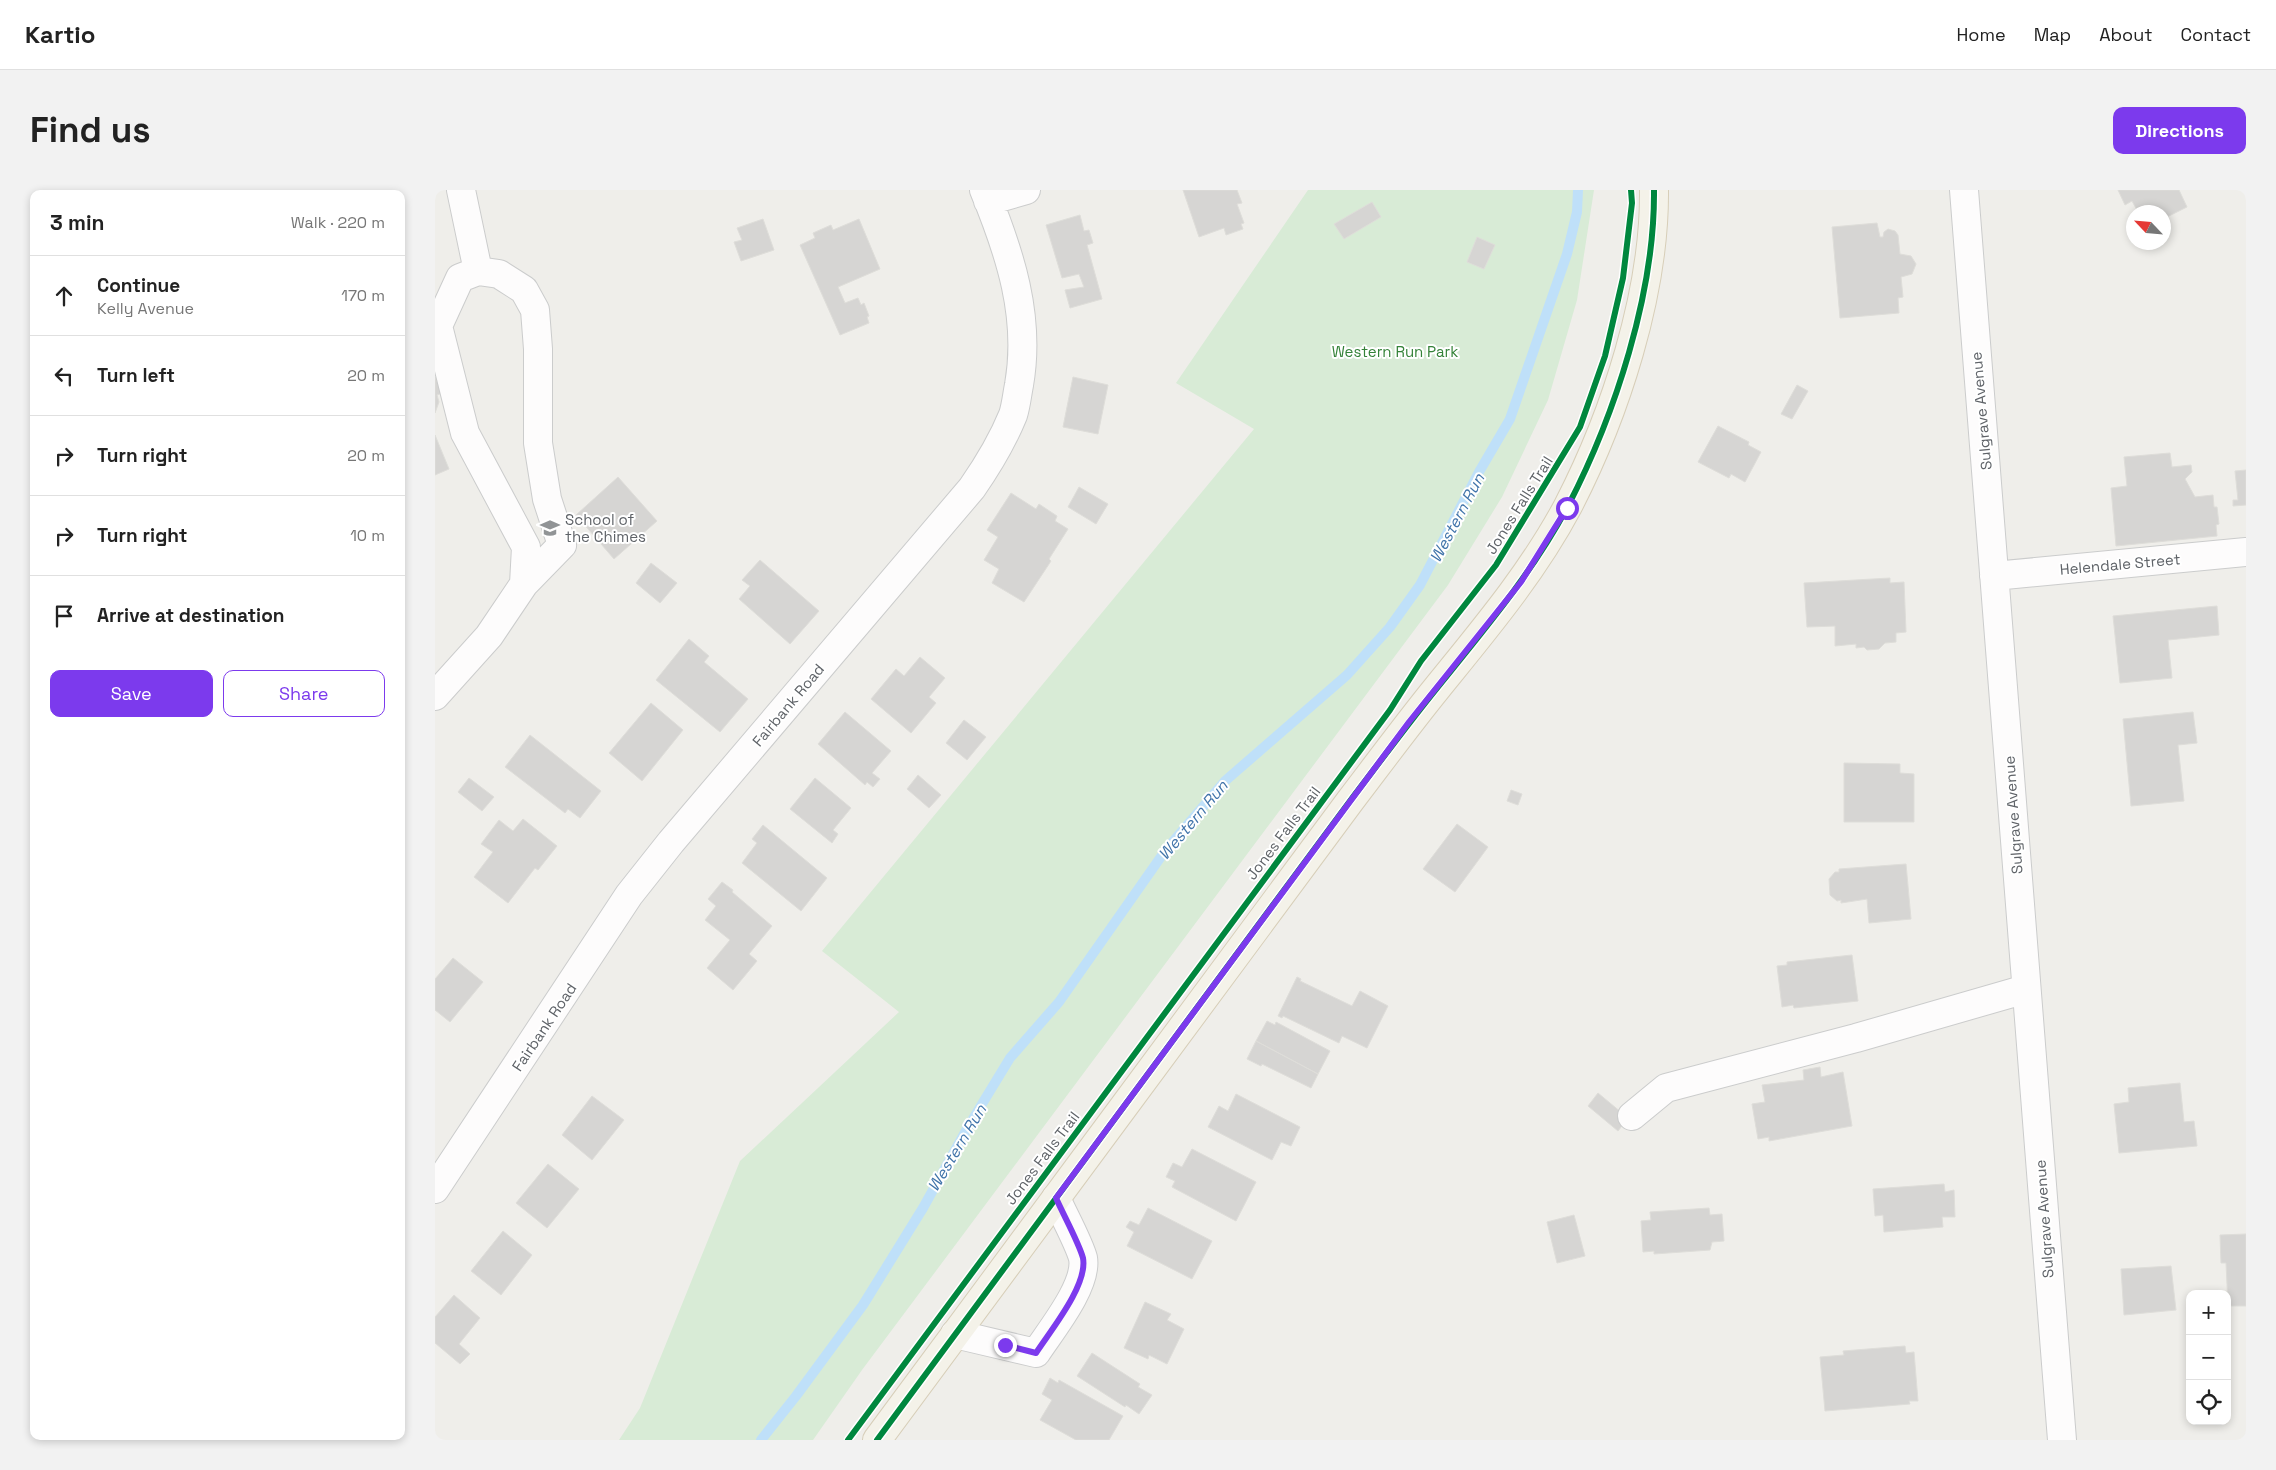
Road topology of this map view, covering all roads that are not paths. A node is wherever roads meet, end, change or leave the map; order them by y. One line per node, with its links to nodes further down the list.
1 (461, 190): 6 (street)
2 (1026, 190): 5 (street)
3 (1654, 190): 14 (main road)
4 (1963, 190): 8 (street, Sulgrave Avenue)
5 (986, 195): 13 (street, Fairbank Road)
6 (478, 271): 9 (street); 9 (street)
7 (2246, 552): 8 (street, Helendale Street)
8 (1994, 576): 11 (street, Sulgrave Avenue)
9 (524, 584): 10 (street)
10 (435, 696)
11 (2026, 989): 12 (street); 17 (street, Sulgrave Avenue)
12 (1632, 1116)
13 (435, 1189)
14 (1056, 1198): 15 (main road); 15 (street)
15 (955, 1334): 16 (main road)
16 (877, 1440)
17 (2061, 1440)

